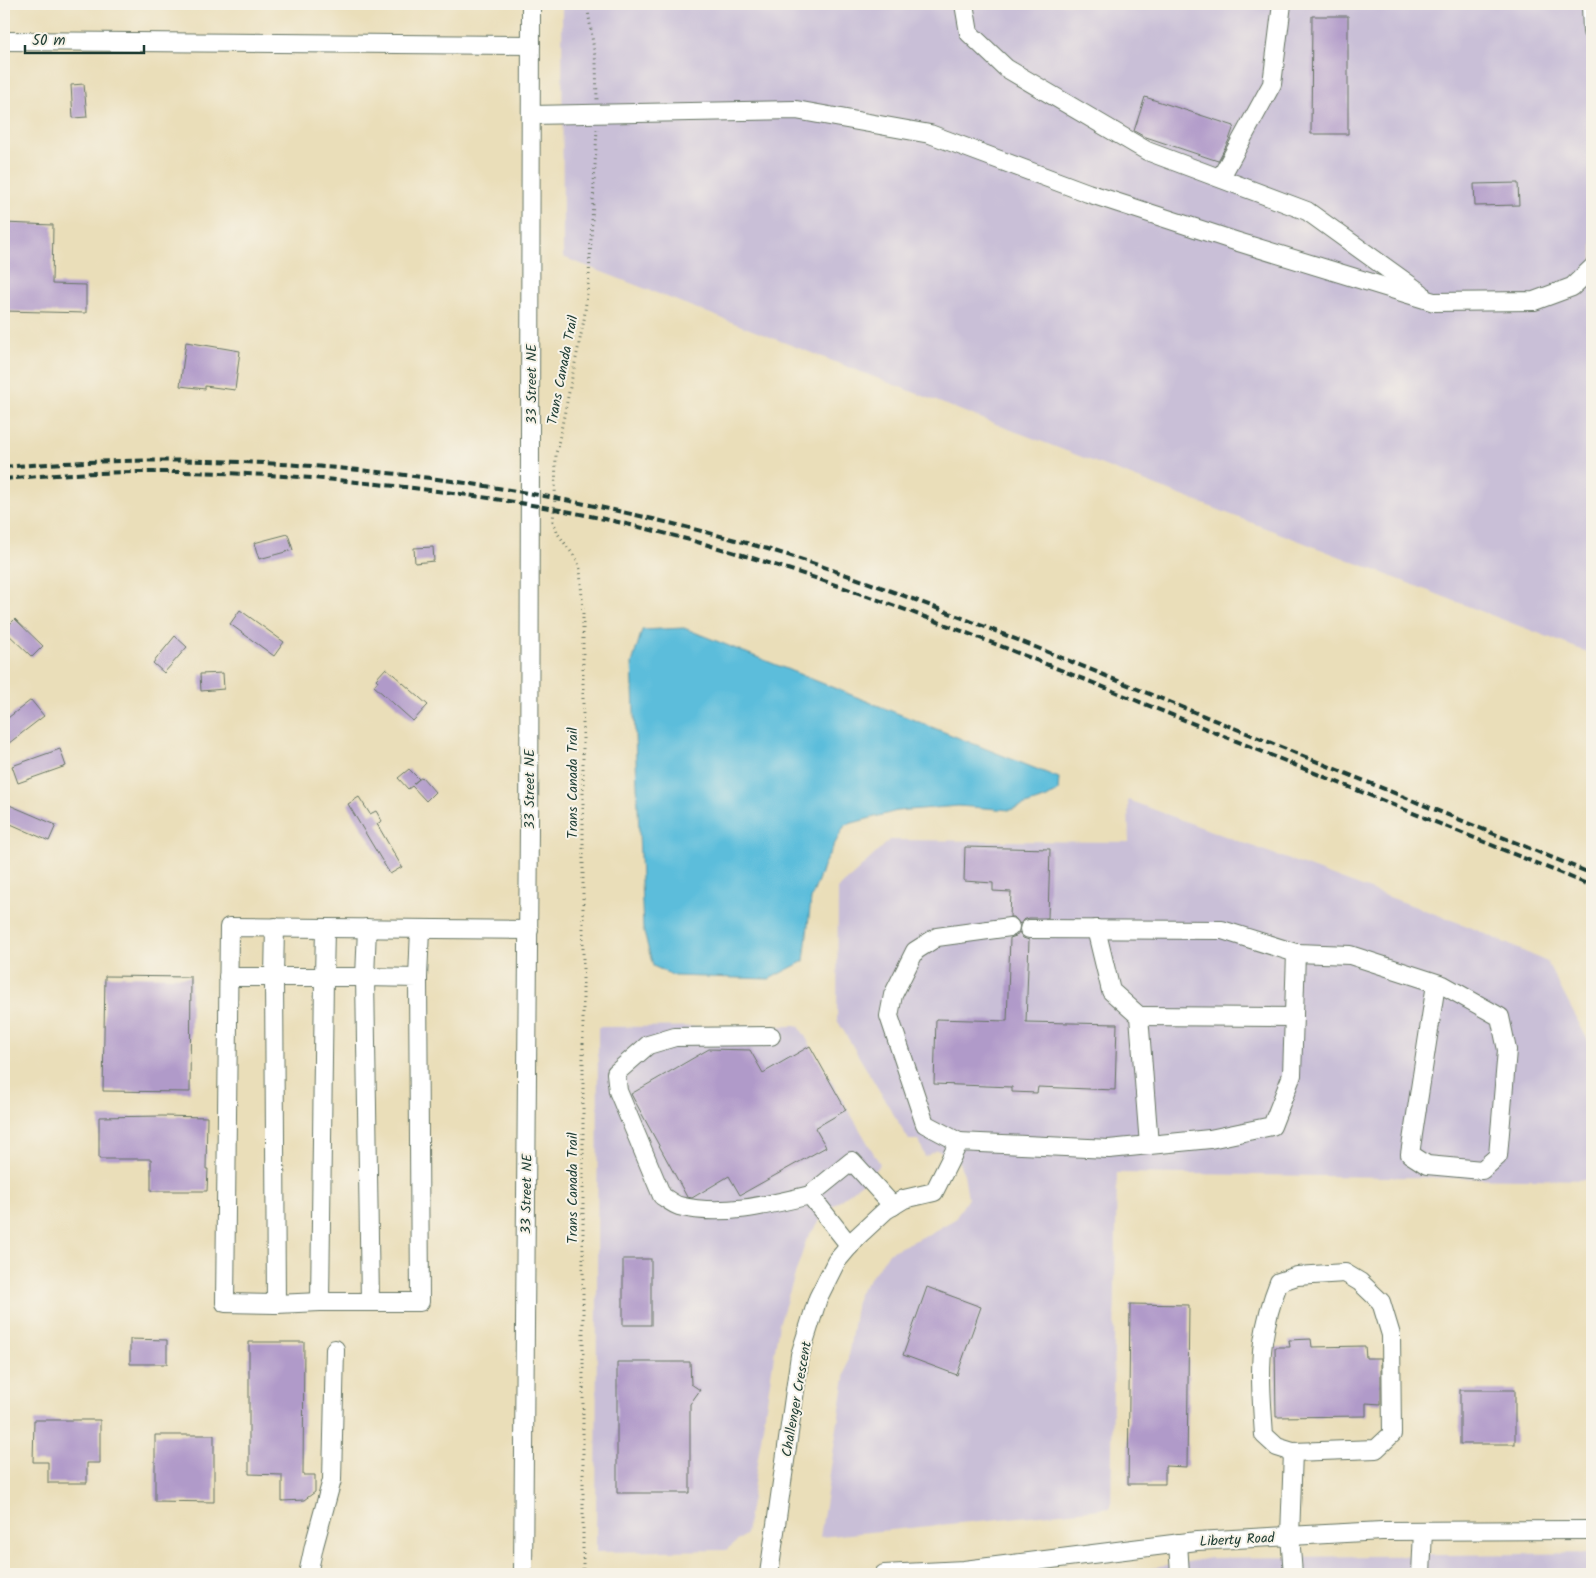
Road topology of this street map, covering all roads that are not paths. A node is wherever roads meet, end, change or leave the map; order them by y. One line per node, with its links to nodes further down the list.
1 (531, 4): 7 (street, 33 Street NE)
2 (964, 4): 9 (street)
3 (1282, 4): 9 (street)
4 (1591, 4): 5 (street)
5 (1592, 32)
6 (4, 41): 7 (street)
7 (531, 45): 8 (street, 33 Street NE)
8 (531, 116): 11 (street); 19 (street, 33 Street NE)
9 (1222, 177): 11 (street)
10 (1592, 268): 11 (street)
11 (1434, 302)
12 (275, 927): 14 (street); 21 (street); 22 (street)
13 (1010, 927): 30 (street)
14 (325, 928): 15 (street); 23 (street)
15 (367, 928): 16 (street); 24 (street)
16 (420, 929): 19 (street); 25 (street)
17 (1029, 929): 18 (street)
18 (1096, 929): 20 (street); 27 (street)
19 (529, 930): 46 (street, 33 Street NE)
20 (1296, 953): 26 (street); 28 (street)
21 (228, 977): 22 (street); 37 (street)
22 (274, 977): 23 (street); 37 (street)
23 (324, 977): 24 (street); 35 (street)
24 (365, 977): 25 (street); 36 (street)
25 (418, 978): 36 (street)
26 (1436, 984): 26 (street)
27 (1139, 1016): 28 (street); 31 (street)
28 (1294, 1017): 31 (street)
29 (771, 1036): 32 (street)
30 (959, 1142): 31 (street); 33 (street, Challenger Crescent)
31 (1149, 1145)
32 (810, 1195): 33 (street); 34 (street)
33 (893, 1206): 34 (street, Challenger Crescent)
34 (850, 1246): 47 (street, Challenger Crescent)
35 (320, 1302): 36 (street); 37 (street)
36 (370, 1302)
37 (276, 1304)
38 (335, 1349): 45 (street)
39 (1293, 1452): 39 (street); 42 (street)
40 (1592, 1530): 41 (street, Liberty Road)
41 (1423, 1531): 42 (street, Liberty Road); 51 (street)
42 (1290, 1536): 43 (street, Liberty Road); 50 (street)
43 (1178, 1543): 44 (street, Liberty Road); 49 (street)
44 (964, 1572): 48 (street, Liberty Road)
45 (308, 1574)
46 (523, 1574)
47 (769, 1574)
48 (884, 1574)
49 (1180, 1574)
50 (1293, 1574)
51 (1421, 1574)

